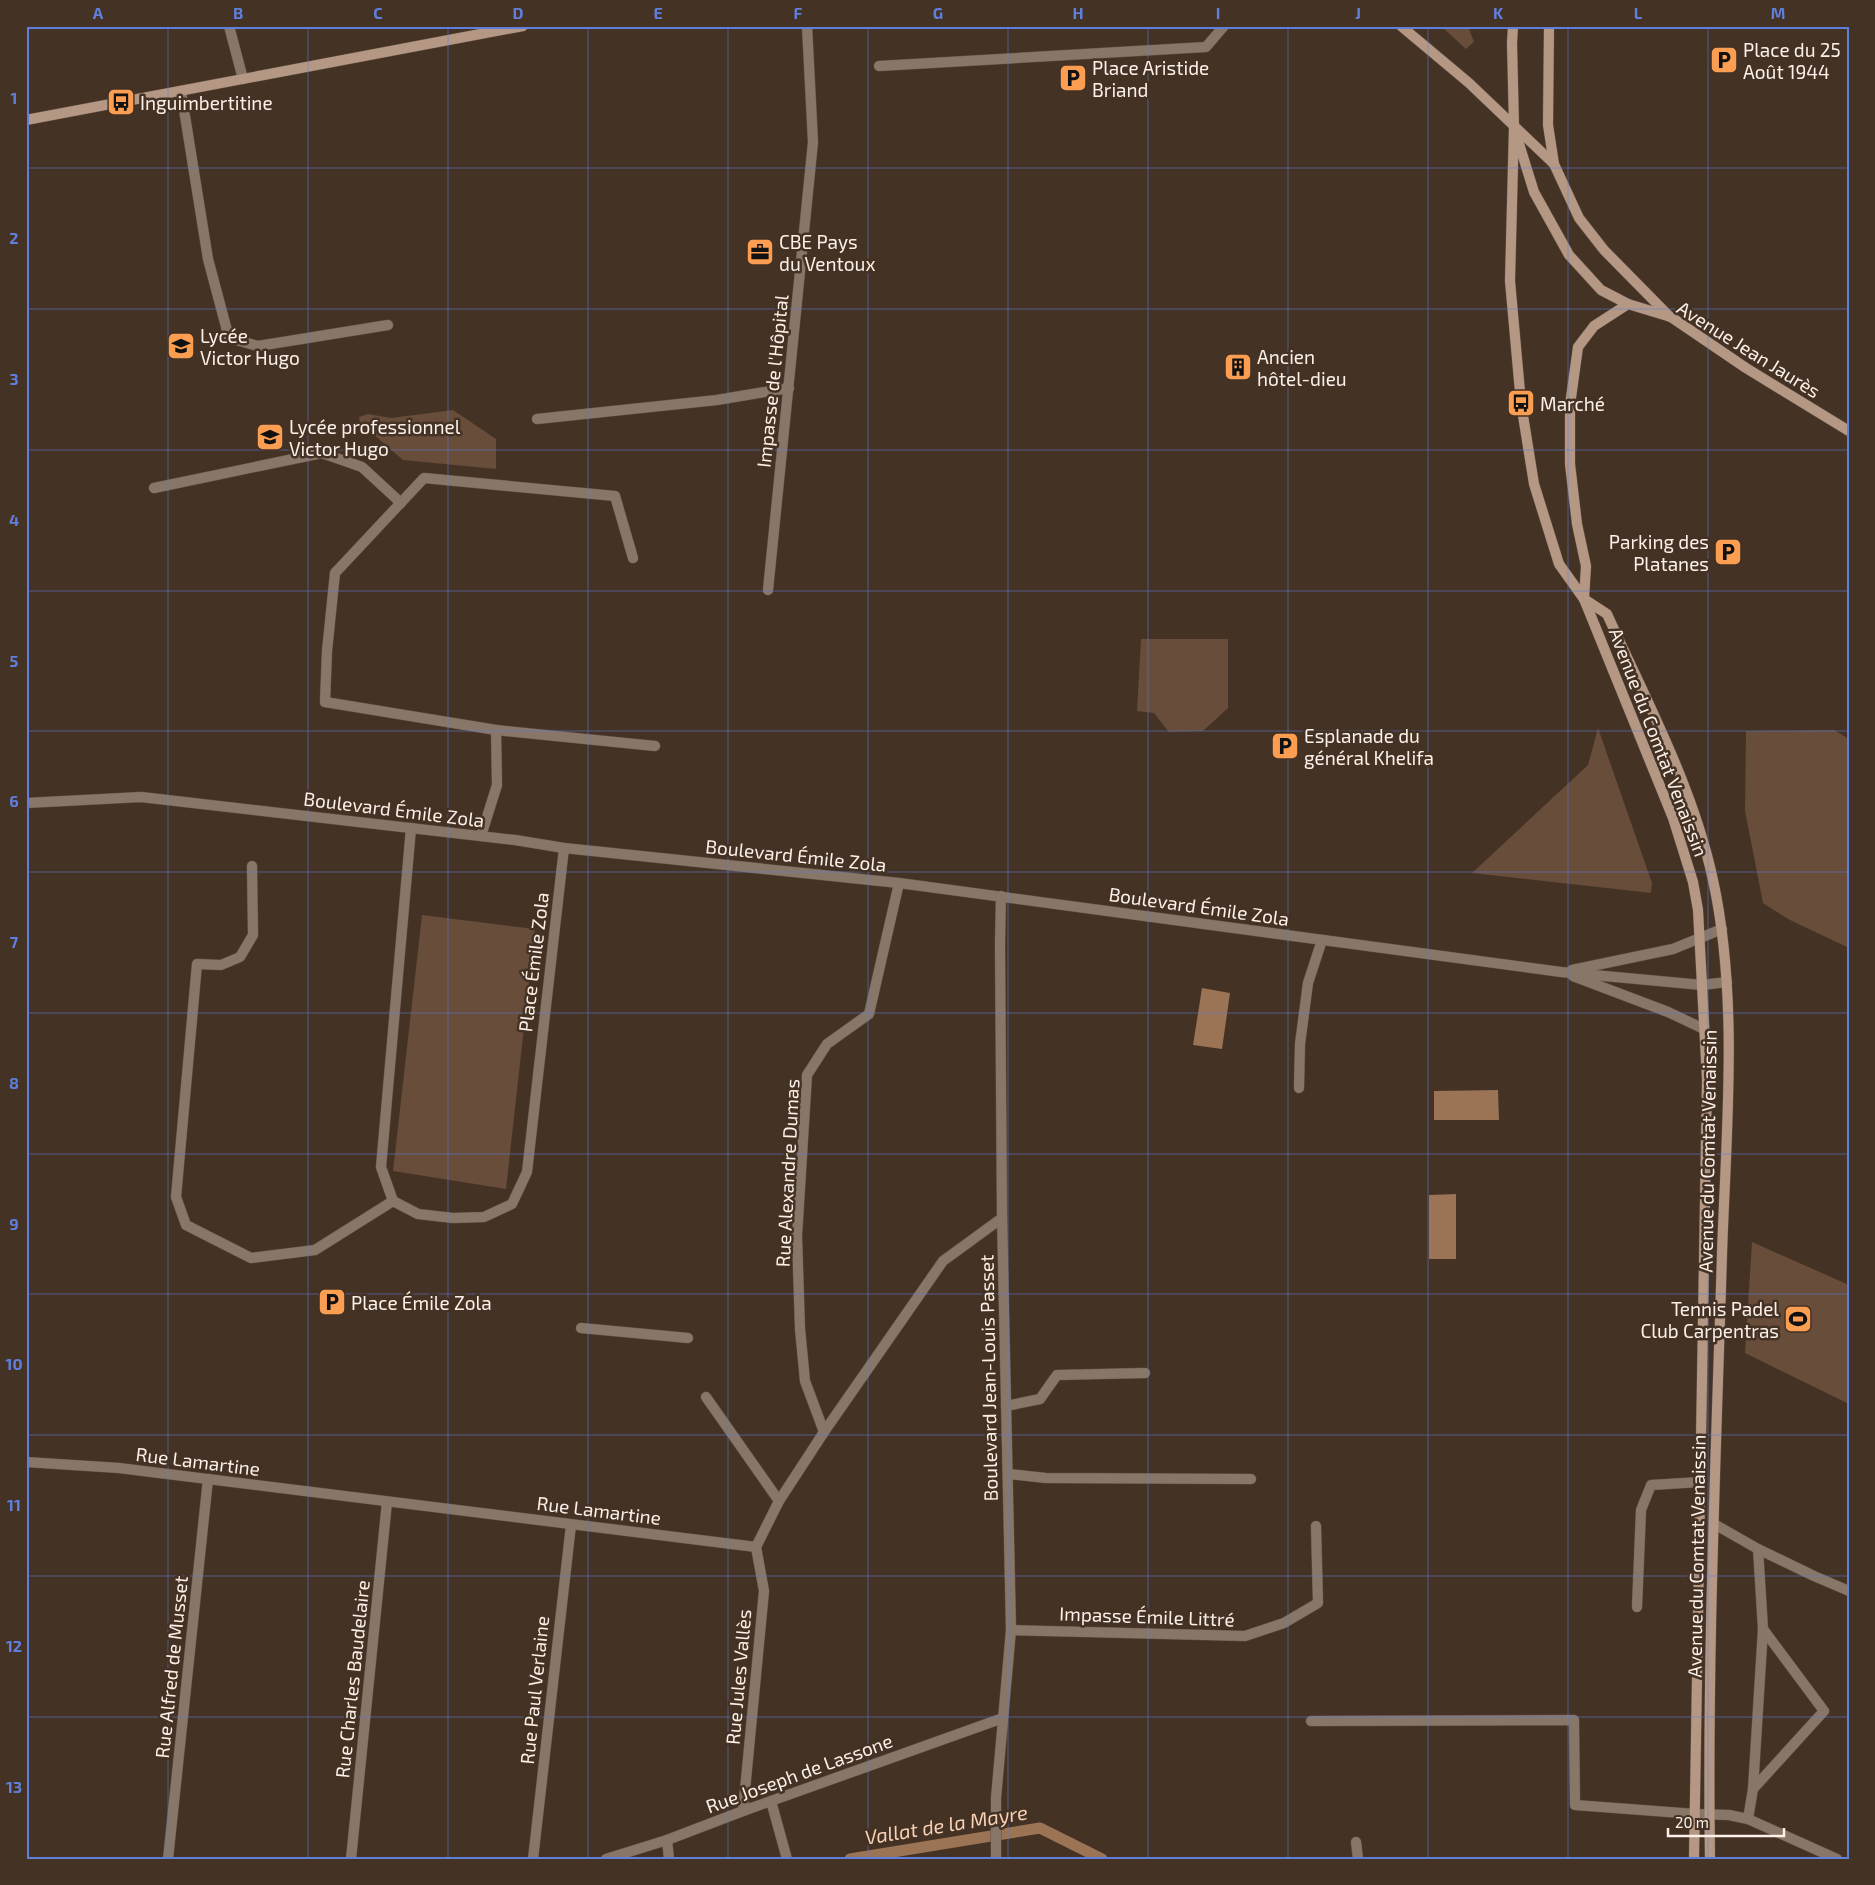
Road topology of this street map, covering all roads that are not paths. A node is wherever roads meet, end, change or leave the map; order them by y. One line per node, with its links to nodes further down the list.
1 (230, 26): 9 (street)
2 (523, 26): 9 (main road)
3 (807, 26): 17 (street, Impasse de l'Hôpital)
4 (1224, 26): 8 (street)
5 (1401, 26): 12 (main road)
6 (1513, 26): 12 (main road)
7 (1550, 26): 13 (main road)
8 (880, 66)
9 (243, 79): 10 (main road)
10 (181, 91): 11 (main road); 16 (street)
11 (26, 120)
12 (1514, 126): 13 (main road); 14 (main road); 24 (main road, Avenue du Comtat Venaissin)
13 (1554, 164): 15 (main road)
14 (1628, 304): 15 (main road, Avenue Jean Jaurès); 24 (main road, Avenue du Comtat Venaissin)
15 (1670, 317): 19 (main road, Avenue Jean Jaurès)
16 (388, 325)
17 (789, 388): 18 (street); 23 (street, Impasse de l'Hôpital)
18 (538, 419)
19 (1849, 431)
20 (154, 488): 21 (street)
21 (401, 503): 22 (street); 25 (street)
22 (633, 558)
23 (768, 590)
24 (1584, 599): 34 (main road, Avenue du Comtat Venaissin); 35 (main road, Avenue du Comtat Venaissin)
25 (496, 730): 26 (street); 29 (street)
26 (655, 746)
27 (26, 803): 28 (street, Boulevard Émile Zola)
28 (411, 828): 29 (street, Boulevard Émile Zola); 42 (street)
29 (481, 836): 30 (street, Boulevard Émile Zola)
30 (564, 848): 32 (street, Boulevard Émile Zola); 42 (street, Place Émile Zola)
31 (252, 866): 42 (street)
32 (899, 883): 33 (street, Boulevard Émile Zola); 49 (street, Rue Alexandre Dumas)
33 (1002, 896): 36 (street, Boulevard Émile Zola); 43 (street, Boulevard Jean-Louis Passet)
34 (1722, 929): 35 (street, Boulevard Émile Zola); 38 (main road, Avenue du Comtat Venaissin)
35 (1700, 938): 37 (street, Boulevard Émile Zola); 39 (main road, Avenue du Comtat Venaissin)
36 (1322, 940): 37 (street, Boulevard Émile Zola); 41 (street)
37 (1561, 972): 39 (street, Boulevard Émile Zola); 40 (street, Boulevard Émile Zola)
38 (1727, 982): 39 (street, Boulevard Émile Zola); 57 (main road, Avenue du Comtat Venaissin)
39 (1702, 985): 40 (main road, Avenue du Comtat Venaissin)
40 (1704, 1029): 54 (main road, Avenue du Comtat Venaissin)
41 (1299, 1088)
42 (393, 1201)
43 (1002, 1218): 48 (street, Boulevard Jean-Louis Passet); 49 (street)
44 (581, 1328): 45 (street)
45 (688, 1338)
46 (1145, 1373): 48 (street)
47 (706, 1397): 55 (street)
48 (1006, 1406): 51 (street, Boulevard Jean-Louis Passet)
49 (824, 1432): 55 (street)
50 (26, 1462): 52 (street, Rue Lamartine)
51 (1008, 1474): 53 (street); 65 (street, Boulevard Jean-Louis Passet)
52 (208, 1479): 56 (street, Rue Lamartine); 76 (street, Rue Alfred de Musset)
53 (1251, 1479)
54 (1700, 1482): 63 (street); 71 (main road, Avenue du Comtat Venaissin)
55 (779, 1501): 60 (street)
56 (387, 1502): 58 (street, Rue Lamartine); 77 (street, Rue Charles Baudelaire)
57 (1714, 1524): 61 (street); 72 (main road, Avenue du Comtat Venaissin)
58 (570, 1525): 60 (street, Rue Lamartine); 78 (street, Rue Paul Verlaine)
59 (1316, 1526): 65 (street, Impasse Émile Littré)
60 (756, 1547): 70 (street, Rue Jules Vallès)
61 (1758, 1549): 62 (street); 64 (street)
62 (1849, 1591)
63 (1637, 1607)
64 (1763, 1628): 68 (street); 68 (street)
65 (1011, 1630): 66 (street, Boulevard Jean-Louis Passet)
66 (1003, 1718): 69 (street, Rue Joseph de Lassone); 82 (street, Boulevard Jean-Louis Passet)
67 (1311, 1722): 71 (street)
68 (1752, 1789): 73 (street)
69 (771, 1801): 70 (street, Rue Joseph de Lassone); 81 (street)
70 (743, 1810): 74 (street, Rue Joseph de Lassone)
71 (1695, 1814): 72 (street); 84 (main road, Avenue du Comtat Venaissin)
72 (1709, 1814): 73 (street); 85 (main road, Avenue du Comtat Venaissin)
73 (1748, 1819): 86 (street)
74 (667, 1840): 79 (street, Rue Joseph de Lassone); 80 (street)
75 (1356, 1842): 83 (street)
76 (168, 1859)
77 (351, 1859)
78 (533, 1859)
79 (606, 1859)
80 (669, 1859)
81 (787, 1859)
82 (996, 1859)
83 (1358, 1859)
84 (1694, 1859)
85 (1710, 1859)
86 (1837, 1859)

